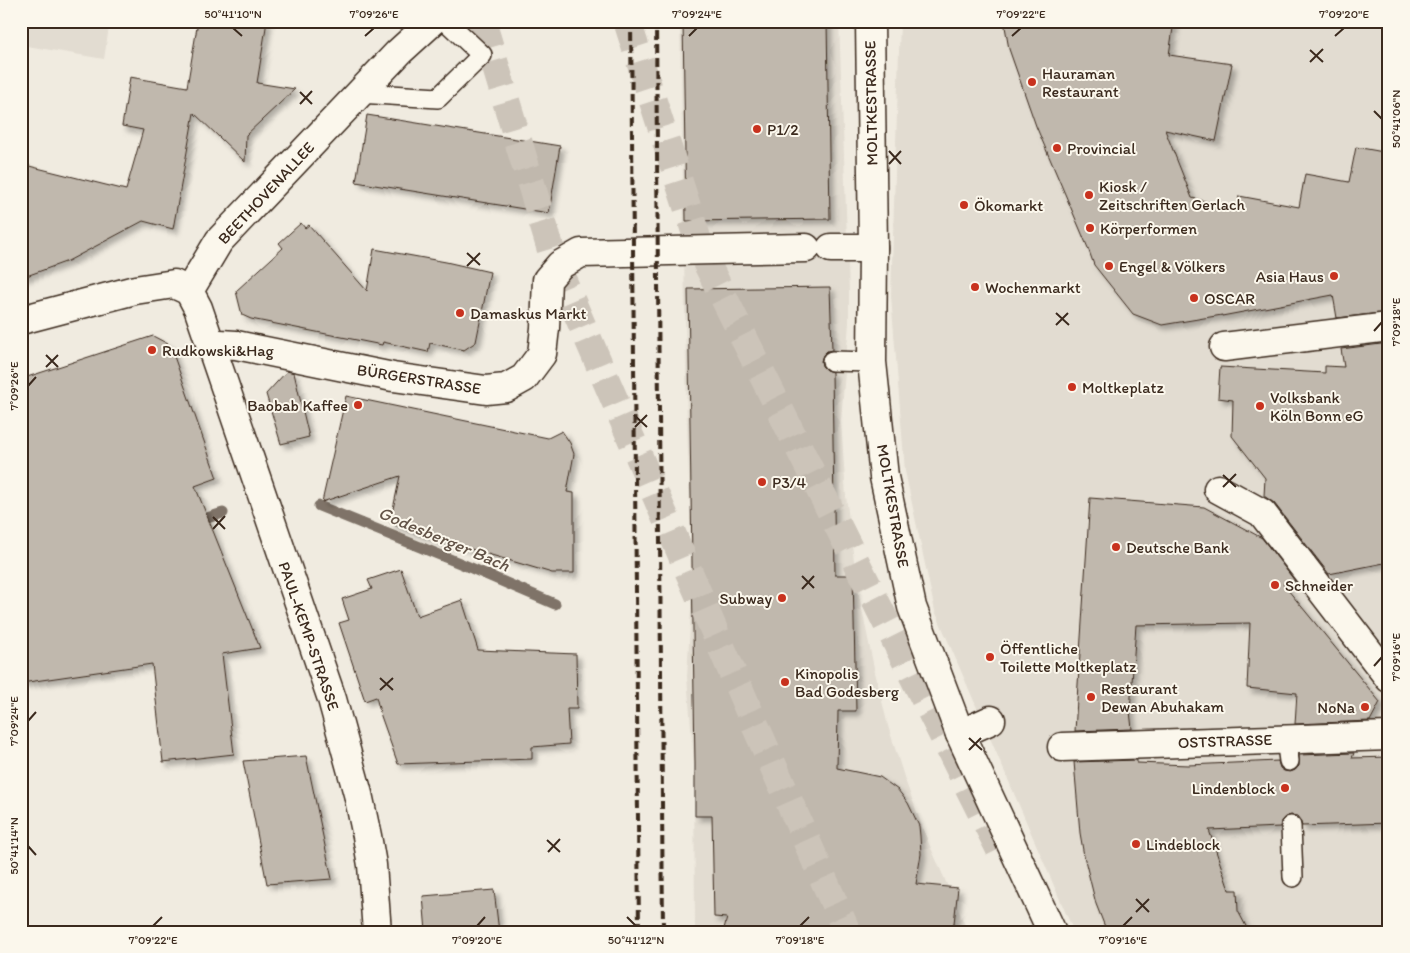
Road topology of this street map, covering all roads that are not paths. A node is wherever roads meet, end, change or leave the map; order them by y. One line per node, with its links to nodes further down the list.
1 (433, 21): 4 (street, BEETHOVENALLEE)
2 (446, 21): 4 (lane)
3 (870, 21): 5 (street, MOLTKESTRASSE)
4 (360, 93): 6 (street, BEETHOVENALLEE)
5 (873, 248): 9 (street, BÜRGERSTRASSE); 12 (street, MOLTKESTRASSE)
6 (189, 291): 7 (street); 9 (street)
7 (21, 320)
8 (1389, 327): 10 (street)
9 (211, 346): 21 (street, PAUL-KEMP-STRASSE)
10 (1224, 347)
11 (832, 361): 12 (lane)
12 (872, 362): 16 (street, MOLTKESTRASSE)
13 (1218, 489): 14 (street)
14 (1389, 678)
15 (991, 720): 16 (street)
16 (960, 734): 22 (street, MOLTKESTRASSE)
17 (1389, 736): 18 (street, OSTSTRASSE)
18 (1062, 747)
19 (1291, 826): 20 (lane)
20 (1293, 876)
21 (378, 932)
22 (1052, 932)

